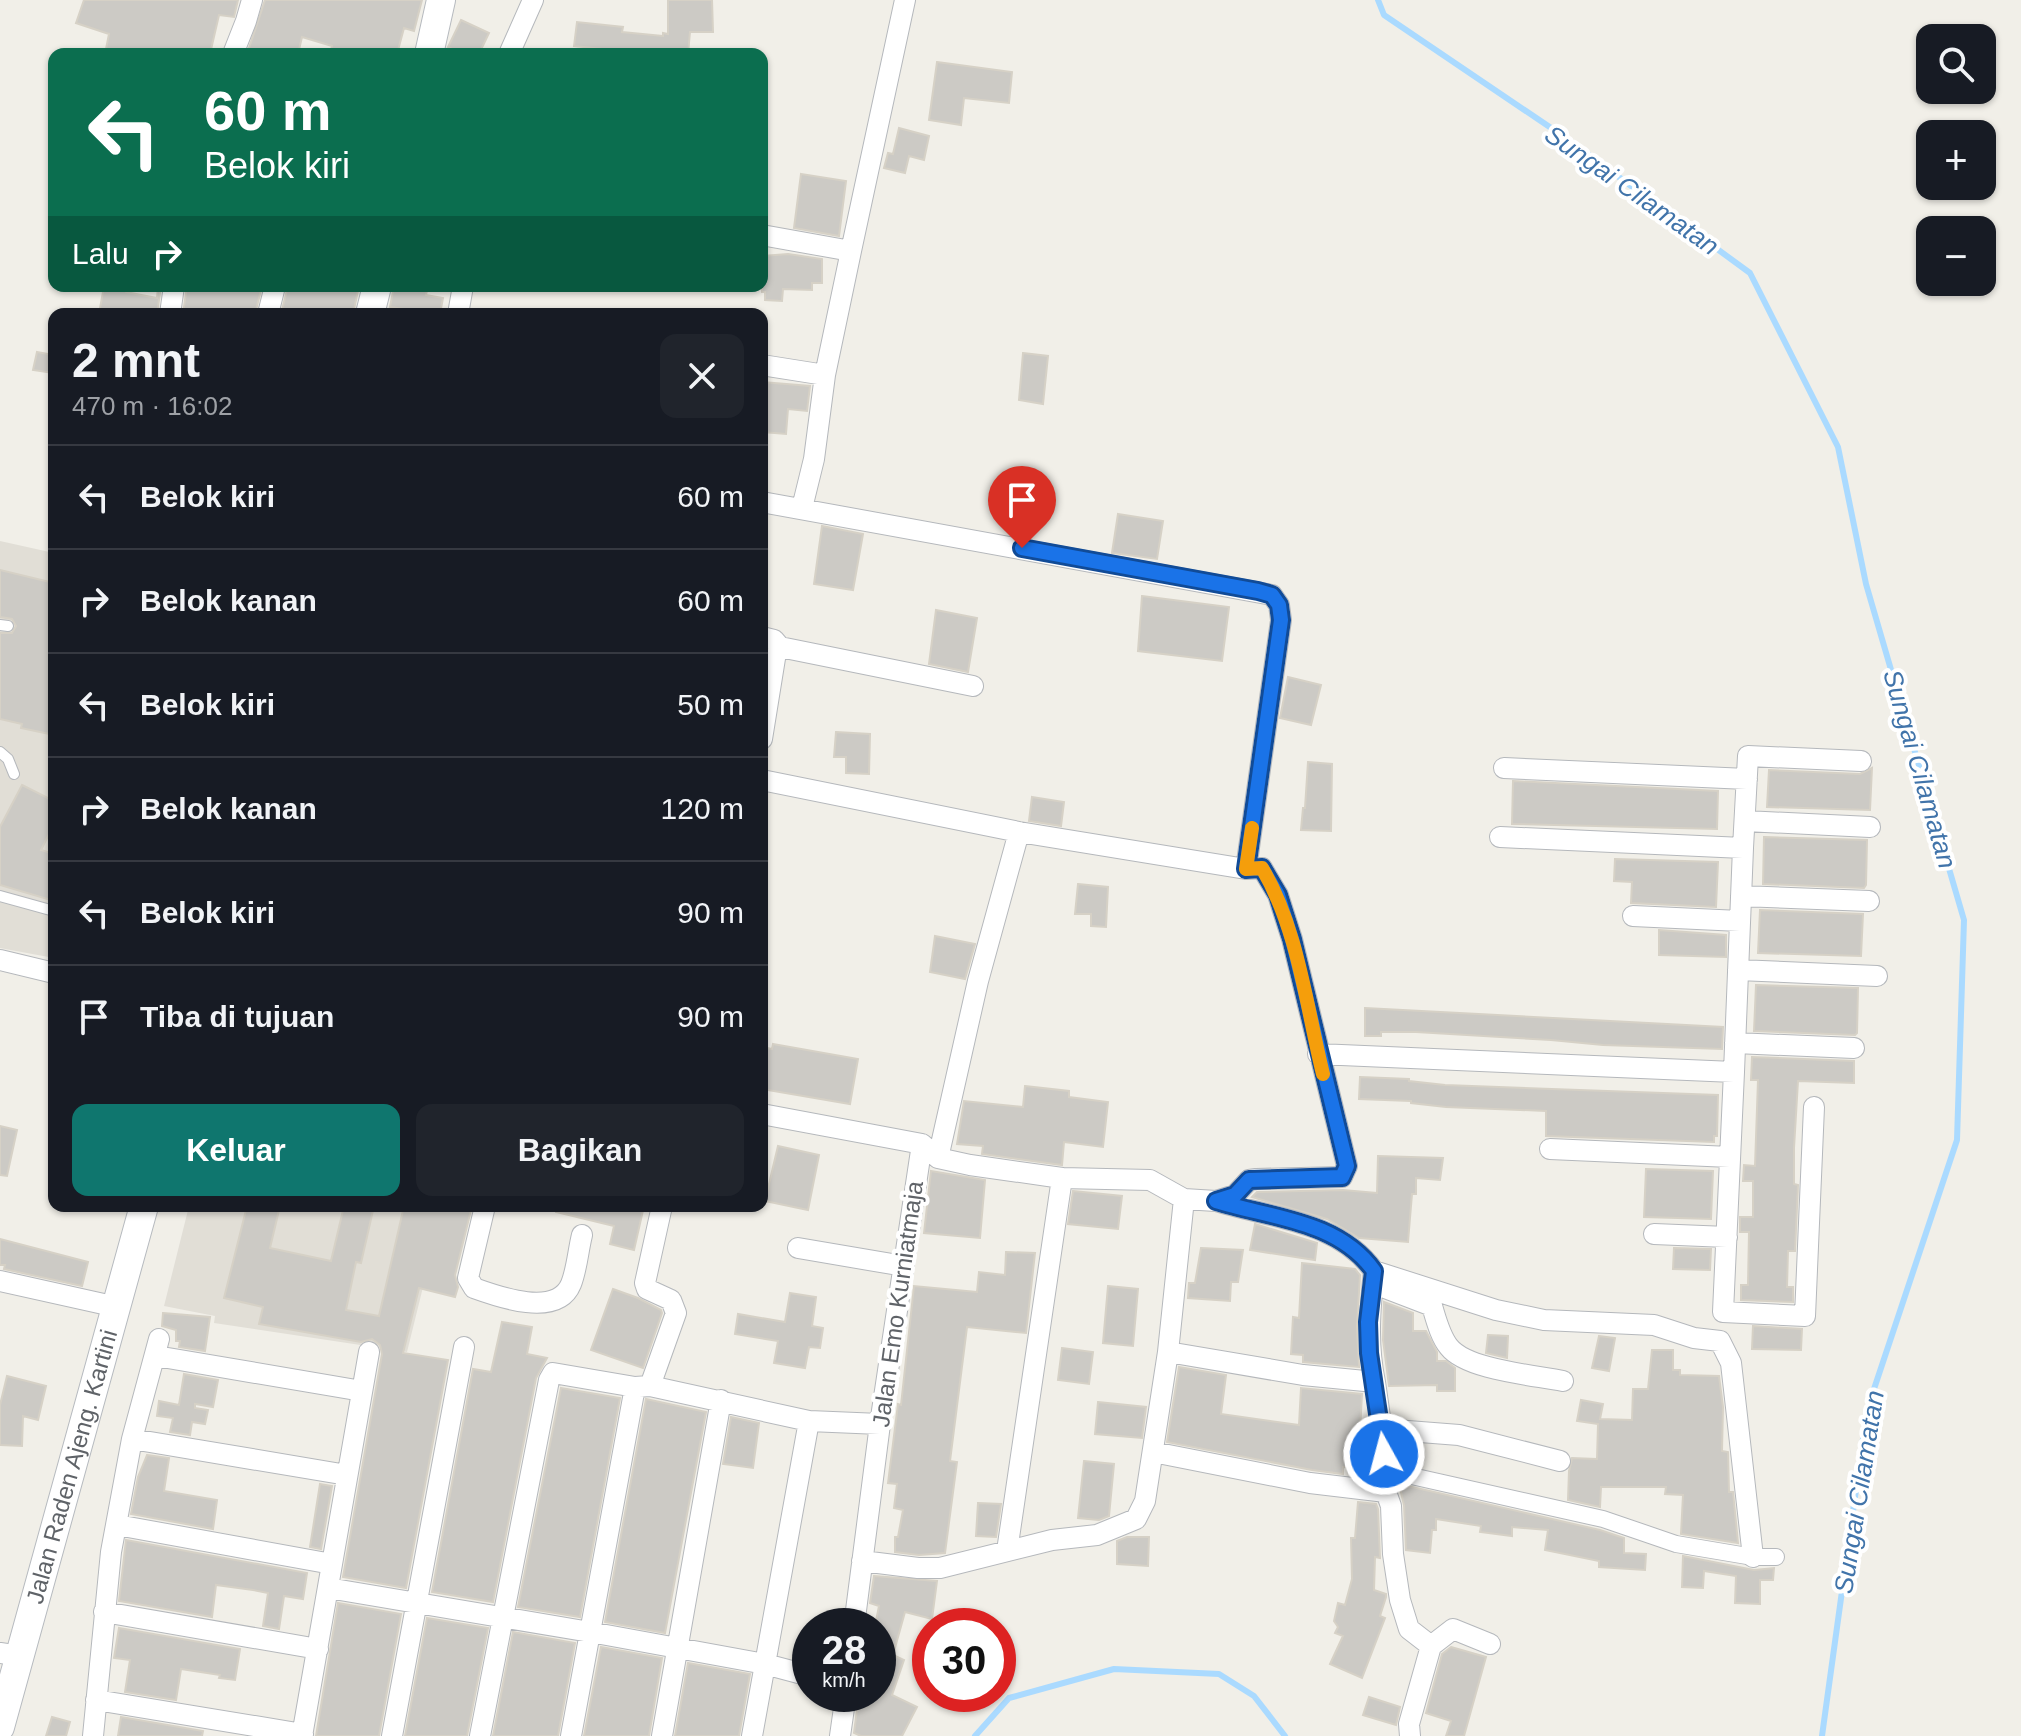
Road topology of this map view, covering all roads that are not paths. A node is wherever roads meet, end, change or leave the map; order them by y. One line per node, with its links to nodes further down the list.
1 (252, 0): 5 (street)
2 (441, 0): 6 (main road)
3 (533, 0): 7 (street)
4 (905, 0): 9 (street)
5 (235, 48)
6 (430, 48)
7 (516, 48)
8 (768, 236): 9 (street)
9 (851, 251): 11 (street)
10 (768, 366): 11 (street)
11 (825, 375): 13 (street)
12 (768, 503): 13 (street)
13 (802, 508): 29 (street)
14 (768, 638): 15 (street)
15 (780, 647): 16 (street); 17 (street)
16 (973, 686)
17 (768, 702)
18 (0, 752): 21 (lane)
19 (1861, 761): 22 (street)
20 (1504, 768): 22 (street)
21 (14, 774)
22 (1747, 779): 24 (street)
23 (768, 781): 26 (street)
24 (1745, 821): 25 (street); 28 (street)
25 (1870, 827)
26 (1019, 832): 29 (street); 49 (street)
27 (1500, 837): 28 (street)
28 (1743, 848): 31 (street)
29 (1246, 869): 42 (street)
30 (0, 896): 33 (lane)
31 (1741, 896): 32 (street); 35 (street)
32 (1869, 901)
33 (48, 909)
34 (1633, 916): 35 (street)
35 (1740, 921): 37 (street)
36 (0, 960): 38 (street)
37 (1738, 970): 39 (street); 40 (street)
38 (48, 972)
39 (1877, 976)
40 (1735, 1043): 41 (street); 43 (street)
41 (1854, 1048)
42 (1318, 1054): 43 (street); 52 (street)
43 (1734, 1072): 48 (street)
44 (1814, 1107): 58 (street)
45 (768, 1115): 46 (street)
46 (922, 1144): 49 (street); 60 (street, Jalan Emo Kurniatmaja)
47 (1550, 1149): 48 (street)
48 (1730, 1157): 58 (street)
49 (938, 1158): 50 (street)
50 (1062, 1178): 51 (street); 82 (street)
51 (1184, 1199): 52 (street); 66 (street)
52 (1216, 1201): 61 (street)
53 (142, 1212): 63 (main road, Jalan Raden Ajeng. Kartini)
54 (484, 1212): 57 (street)
55 (661, 1212): 69 (street)
56 (1654, 1234): 58 (street)
57 (582, 1235)
58 (1727, 1237)
59 (798, 1248): 60 (street)
60 (904, 1266): 73 (street, Jalan Emo Kurniatmaja)
61 (1374, 1271): 67 (street); 68 (street); 83 (street)
62 (0, 1281): 63 (street)
63 (117, 1307): 97 (main road, Jalan Raden Ajeng. Kartini)
64 (464, 1347): 88 (street)
65 (369, 1352): 70 (street)
66 (1168, 1352): 68 (street); 76 (street)
67 (1563, 1381)
68 (1375, 1382): 74 (street)
69 (642, 1386): 71 (street); 91 (street); 92 (street)
70 (362, 1391): 75 (street); 79 (street)
71 (721, 1400): 72 (street); 96 (street)
72 (809, 1421): 73 (street); 98 (street)
73 (880, 1424): 85 (street, Jalan Emo Kurniatmaja)
74 (1382, 1429): 77 (street); 78 (street)
75 (132, 1439): 79 (street); 81 (street)
76 (1153, 1452): 80 (street); 82 (street)
77 (1560, 1461)
78 (1385, 1470): 80 (street); 83 (street)
79 (347, 1475): 86 (street)
80 (1386, 1492): 94 (street)
81 (117, 1525): 86 (street); 90 (street)
82 (1007, 1551): 85 (street)
83 (1753, 1557): 84 (street)
84 (1776, 1557)
85 (862, 1561): 89 (street, Jalan Emo Kurniatmaja)
86 (332, 1564): 87 (street)
87 (328, 1588): 88 (street); 95 (street)
88 (417, 1602): 91 (street); 106 (street)
89 (856, 1608)
90 (104, 1612): 95 (street); 101 (street)
91 (503, 1617): 92 (street); 107 (street)
92 (590, 1632): 96 (street); 108 (street)
93 (1490, 1644): 94 (street)
94 (1431, 1646): 112 (street)
95 (318, 1649): 104 (street)
96 (678, 1649): 98 (street); 109 (street)
97 (10, 1655): 100 (main road, Jalan Raden Ajeng. Kartini)
98 (765, 1664): 99 (street); 110 (street)
99 (792, 1671)
100 (4, 1694): 103 (main road, Jalan Raden Ajeng. Kartini)
101 (96, 1700): 104 (street); 105 (street)
102 (843, 1712): 111 (street)
103 (0, 1727)
104 (302, 1735)
105 (93, 1736)
106 (392, 1736)
107 (480, 1736)
108 (571, 1736)
109 (662, 1736)
110 (752, 1736)
111 (840, 1736)
112 (1410, 1736)

